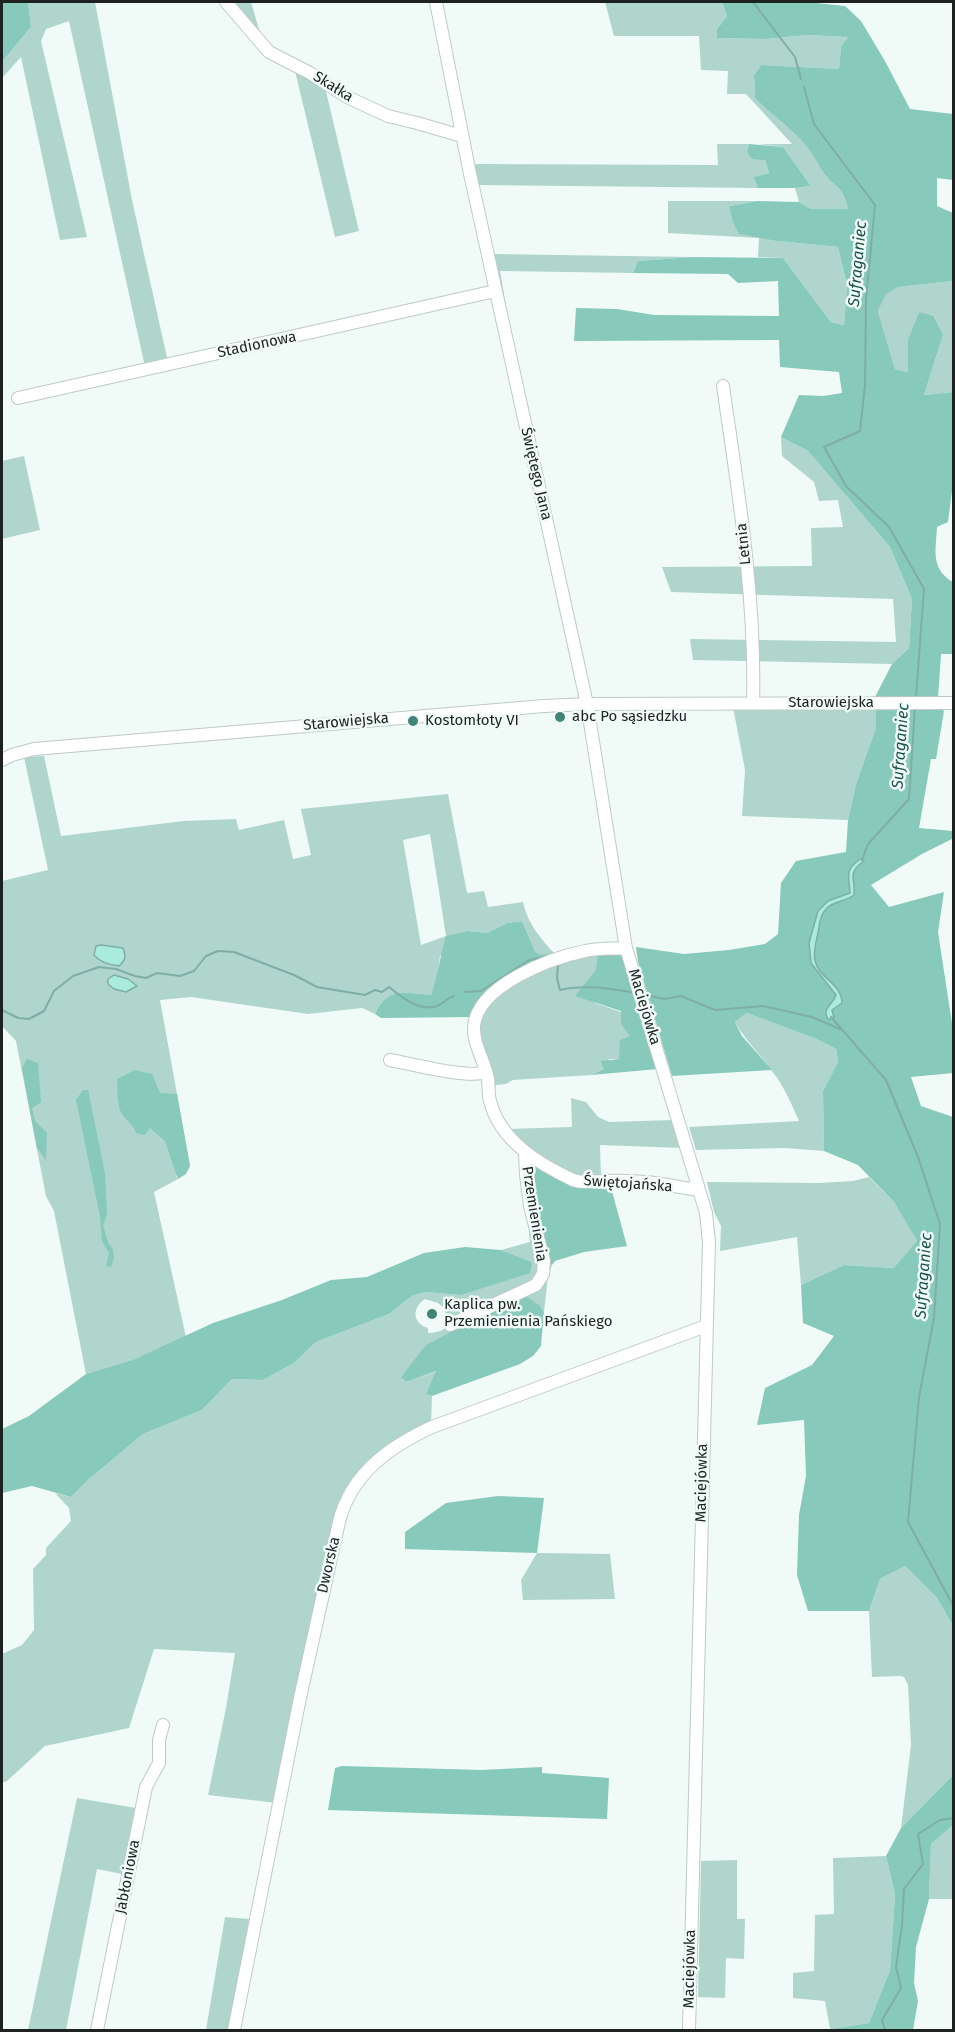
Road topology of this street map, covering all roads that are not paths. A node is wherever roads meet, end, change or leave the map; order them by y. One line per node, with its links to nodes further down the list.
1 (226, 2): 3 (street, Skałka)
2 (436, 2): 3 (street, Świętego Jana)
3 (462, 136): 4 (street, Świętego Jana)
4 (495, 291): 6 (street, Stadionowa); 9 (street, Świętego Jana)
5 (723, 386): 7 (street, Letnia)
6 (18, 398)
7 (753, 703): 8 (street, Starowiejska); 9 (street, Starowiejska)
8 (954, 703)
9 (586, 704): 10 (street, Starowiejska); 11 (street, Świętego Jana)
10 (2, 760)
11 (626, 948): 13 (street, Świętojańska); 15 (street, Maciejówka)
12 (390, 1060): 13 (street)
13 (485, 1072): 14 (street, Świętojańska)
14 (525, 1153): 15 (street, Świętojańska); 16 (street, Przemienienia)
15 (699, 1190): 17 (street, Maciejówka)
16 (450, 1325)
17 (706, 1326): 20 (street, Dworska); 21 (street, Maciejówka)
18 (162, 1725): 19 (street, Jabłoniowa)
19 (97, 2031)
20 (234, 2031)
21 (689, 2031)

